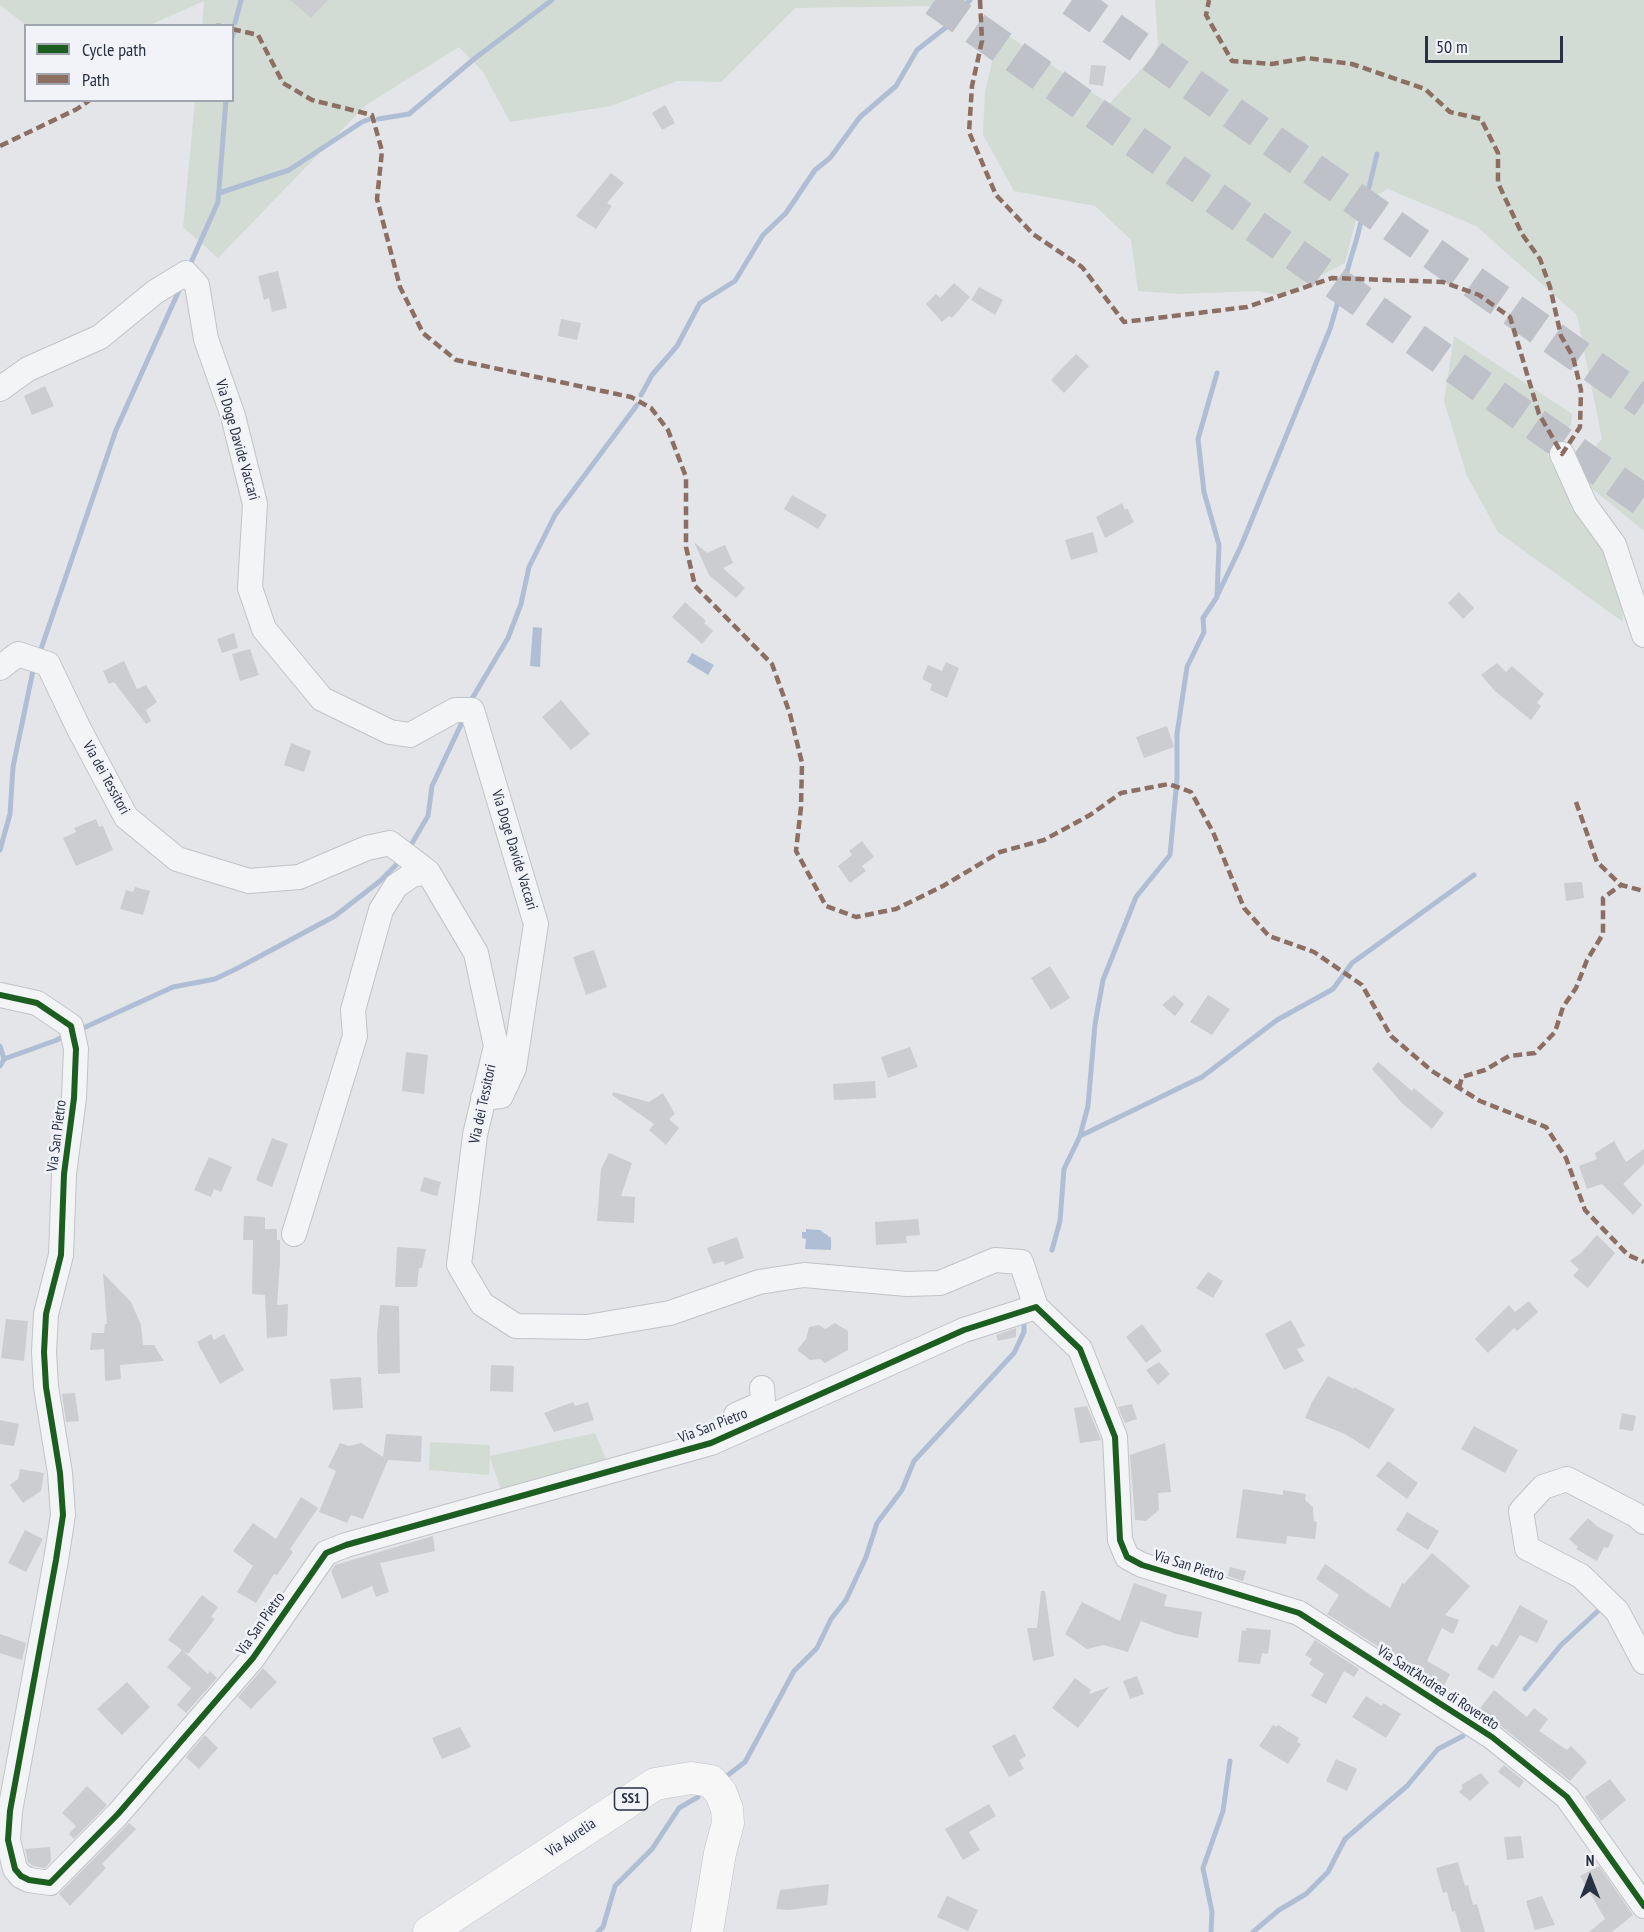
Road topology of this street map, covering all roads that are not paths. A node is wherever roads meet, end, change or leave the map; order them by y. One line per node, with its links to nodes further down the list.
1 (0, 389): 7 (street, Via Doge Davide Vaccari)
2 (1562, 454): 3 (street)
3 (1644, 635)
4 (0, 668): 5 (street, Via dei Tessitori)
5 (428, 872): 7 (street, Via dei Tessitori); 8 (street)
6 (0, 995): 11 (street, Via San Pietro)
7 (483, 1098): 9 (street, Via dei Tessitori)
8 (294, 1234)
9 (1036, 1307): 11 (street, Via San Pietro); 13 (street, Via San Pietro)
10 (762, 1388): 11 (street)
11 (683, 1451)
12 (1644, 1522): 14 (street)
13 (1299, 1613): 15 (street, Via Sant'Andrea di Rovereto)
14 (1644, 1662)
15 (1644, 1906)
16 (429, 1932): 17 (main road, Via Aurelia / SS1)
17 (707, 1932)

